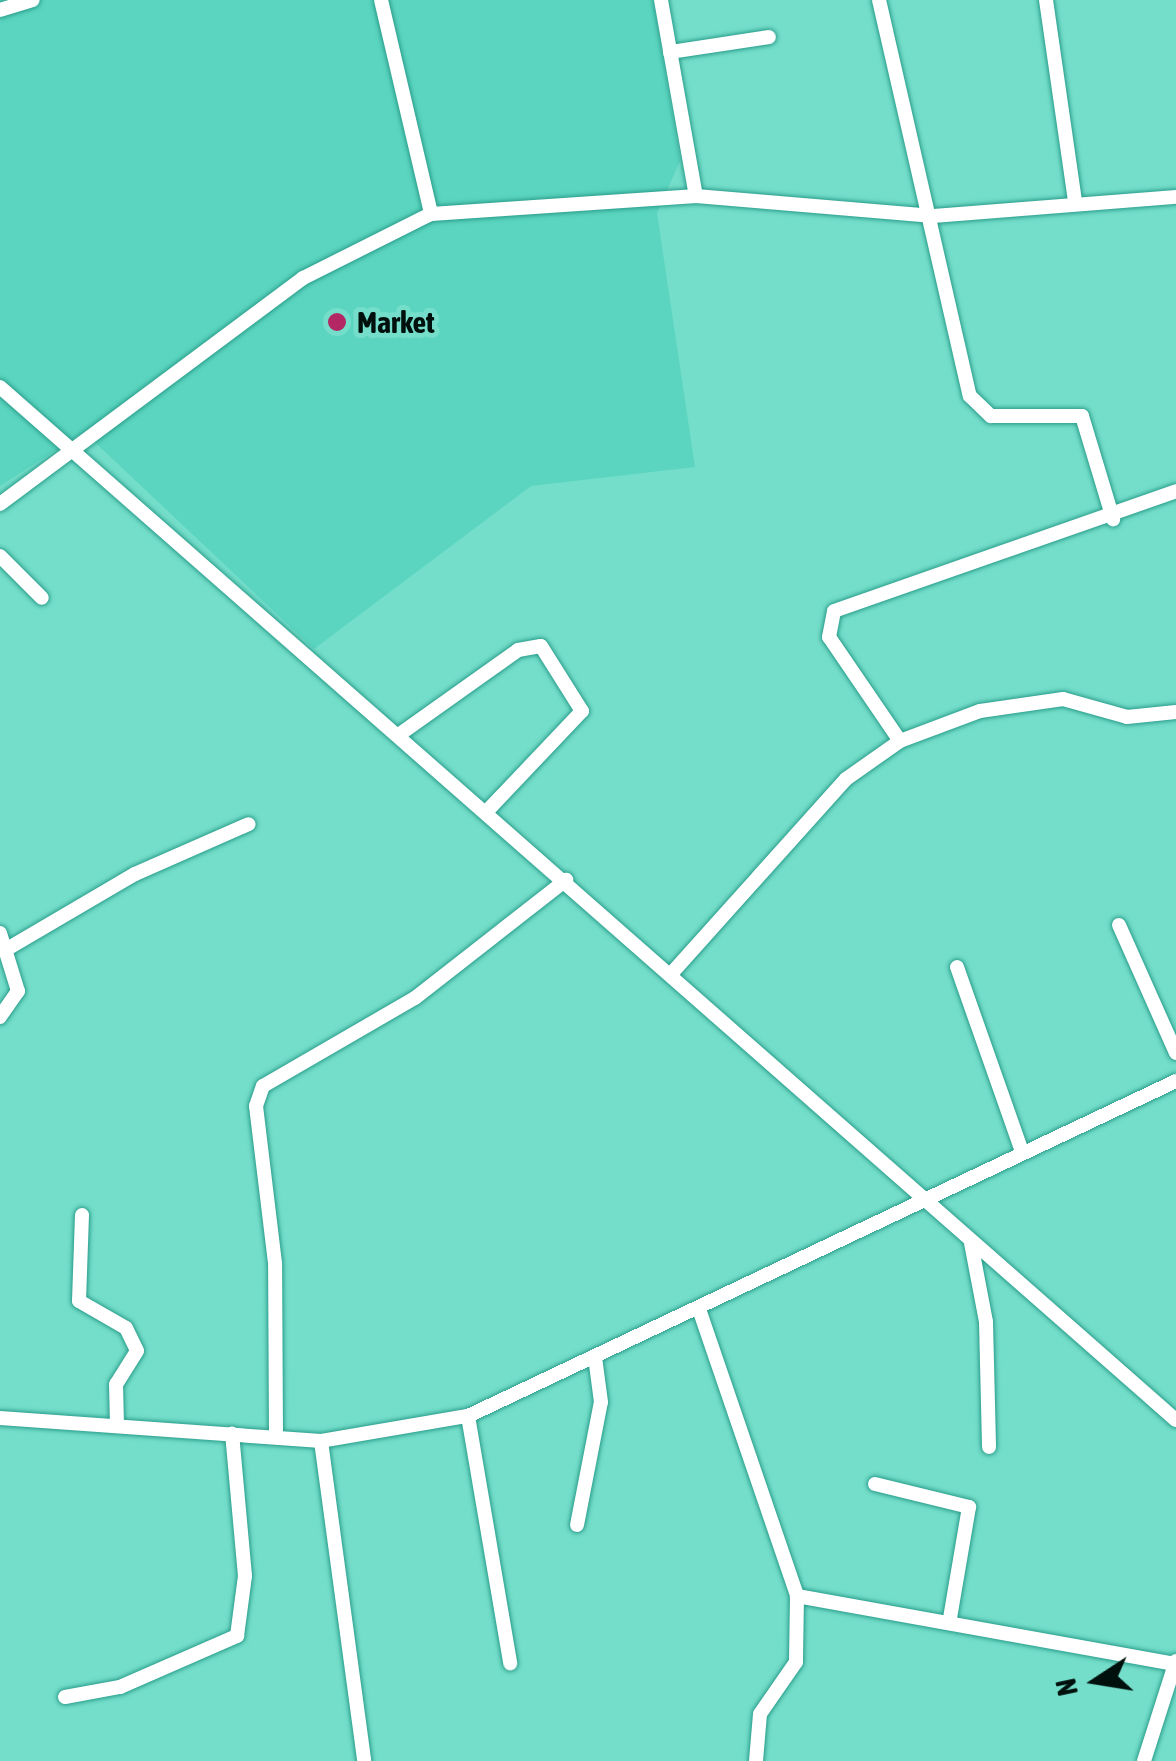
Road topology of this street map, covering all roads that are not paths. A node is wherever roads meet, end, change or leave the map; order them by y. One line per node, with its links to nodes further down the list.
1 (33, 0): 6 (street)
2 (382, 0): 12 (street)
3 (661, 0): 8 (street)
4 (880, 0): 13 (street)
5 (1046, 0): 11 (street)
6 (0, 10)
7 (769, 37): 8 (street)
8 (670, 52): 9 (street)
9 (696, 196): 12 (street); 13 (street)
10 (1176, 197): 11 (street)
11 (1075, 202): 13 (street)
12 (431, 214): 15 (street)
13 (932, 216): 18 (street)
14 (0, 388): 15 (street)
15 (75, 453): 17 (street); 22 (street)
16 (1176, 491): 18 (street)
17 (0, 504)
18 (1112, 519): 23 (street)
19 (0, 556): 20 (street)
20 (42, 598)
21 (1176, 712): 23 (street)
22 (400, 734): 24 (street); 24 (street)
23 (900, 741): 31 (street)
24 (488, 810): 26 (street)
25 (249, 824): 29 (street)
26 (566, 880): 31 (street); 46 (street)
27 (1120, 925): 33 (street)
28 (0, 932): 29 (street)
29 (7, 949): 32 (street)
30 (957, 967): 35 (street)
31 (671, 974): 36 (street)
32 (0, 1016)
33 (1176, 1053)
34 (1176, 1081): 35 (street)
35 (1022, 1152): 36 (street)
36 (920, 1198): 38 (street); 39 (street)
37 (82, 1215): 44 (street)
38 (971, 1244): 43 (street); 48 (street)
39 (698, 1309): 40 (street); 51 (street)
40 (595, 1357): 41 (street); 50 (street)
41 (468, 1416): 47 (street); 53 (street)
42 (0, 1418): 44 (street)
43 (1176, 1420)
44 (117, 1425): 45 (street)
45 (232, 1434): 46 (street); 55 (street)
46 (276, 1437): 47 (street)
47 (322, 1441): 56 (street)
48 (989, 1447)
49 (874, 1484): 52 (street)
50 (577, 1525)
51 (797, 1596): 52 (street); 57 (street)
52 (950, 1618): 54 (street)
53 (510, 1662)
54 (1176, 1662): 58 (street)
55 (66, 1696)
56 (364, 1761)
57 (756, 1761)
58 (1144, 1761)

